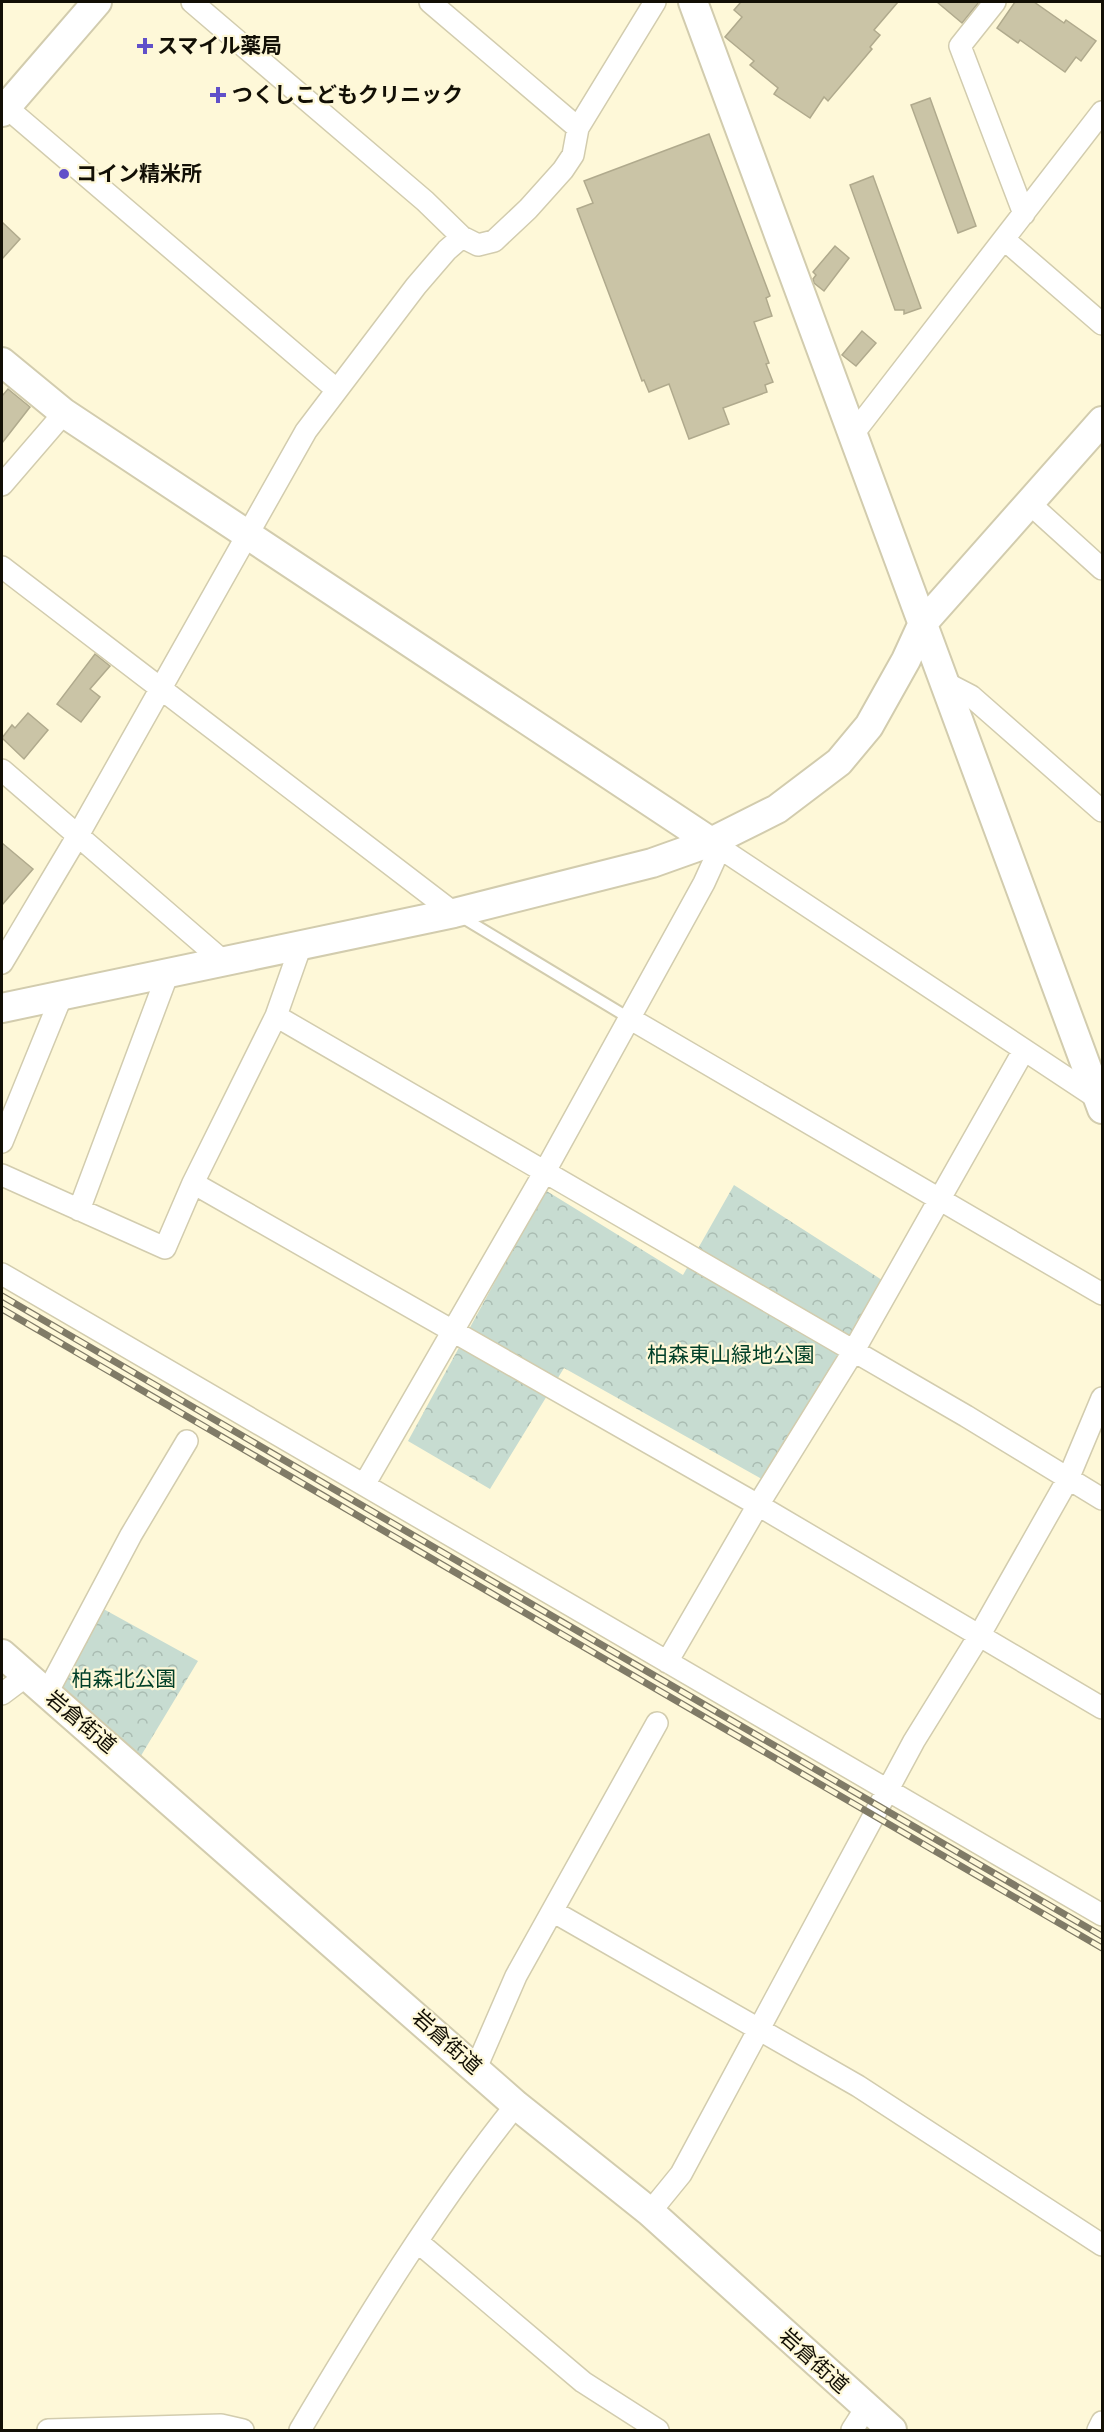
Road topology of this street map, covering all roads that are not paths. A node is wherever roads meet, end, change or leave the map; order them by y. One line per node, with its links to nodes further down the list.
1 (97, 2): 7 (street)
2 (192, 2): 11 (street)
3 (430, 2): 9 (street)
4 (655, 2): 9 (street)
5 (693, 2): 18 (street)
6 (995, 2): 10 (street)
7 (4, 110): 15 (street)
8 (1102, 112): 10 (street)
9 (579, 128): 11 (street)
10 (1024, 214): 12 (street)
11 (462, 237): 15 (street)
12 (1005, 240): 13 (street); 18 (street)
13 (1102, 324)
14 (2, 362): 16 (street)
15 (337, 390): 21 (street)
16 (64, 413): 19 (street); 21 (street)
17 (1102, 421): 20 (street)
18 (853, 434): 24 (street)
19 (2, 485)
20 (1029, 503): 23 (street); 24 (street)
21 (246, 536): 26 (street); 30 (street)
22 (2, 567): 26 (street)
23 (1102, 569)
24 (923, 622): 25 (street); 30 (street)
25 (944, 682): 28 (street); 41 (street)
26 (160, 690): 29 (street); 31 (street)
27 (2, 770): 29 (street)
28 (1102, 811)
29 (78, 837): 33 (street); 34 (street)
30 (711, 842): 31 (street); 39 (street); 40 (street)
31 (454, 913): 32 (street); 39 (lane)
32 (301, 945): 33 (street); 38 (street)
33 (223, 961): 35 (street)
34 (2, 963)
35 (168, 973): 36 (street); 47 (street)
36 (62, 994): 37 (street); 42 (street)
37 (3, 1006)
38 (276, 1016): 43 (street); 45 (street)
39 (629, 1018): 43 (street); 46 (street)
40 (1024, 1050): 41 (street); 46 (street)
41 (1100, 1102)
42 (2, 1142)
43 (544, 1173): 50 (street); 51 (street)
44 (2, 1175): 47 (street)
45 (193, 1183): 47 (street); 50 (street)
46 (939, 1200): 49 (street); 51 (street)
47 (79, 1210)
48 (2, 1274): 55 (street)
49 (1102, 1294)
50 (451, 1331): 55 (street); 57 (street)
51 (853, 1352): 54 (street); 57 (street)
52 (1102, 1398): 54 (street)
53 (187, 1441): 61 (street)
54 (1068, 1479): 56 (street); 58 (street)
55 (364, 1485): 60 (street)
56 (1102, 1499)
57 (758, 1505): 58 (street); 60 (street)
58 (979, 1636): 63 (street); 65 (street)
59 (2, 1654): 61 (street, 岩倉街道)
60 (667, 1662): 65 (street)
61 (37, 1684): 62 (street); 69 (street, 岩倉街道)
62 (2, 1694)
63 (1102, 1708)
64 (657, 1723): 66 (street)
65 (888, 1791): 67 (street); 68 (street)
66 (554, 1912): 68 (street); 69 (street)
67 (1102, 1915)
68 (757, 2029): 71 (street); 73 (street)
69 (476, 2068): 70 (street, 岩倉街道)
70 (516, 2106): 71 (street, 岩倉街道); 72 (street)
71 (650, 2212): 74 (street, 岩倉街道)
72 (419, 2243): 78 (street); 79 (street)
73 (1102, 2245)
74 (859, 2419): 80 (street, 岩倉街道)
75 (1102, 2422): 81 (street)
76 (48, 2430): 77 (street)
77 (243, 2430)
78 (300, 2430)
79 (658, 2430)
80 (892, 2430)
81 (1098, 2430)

